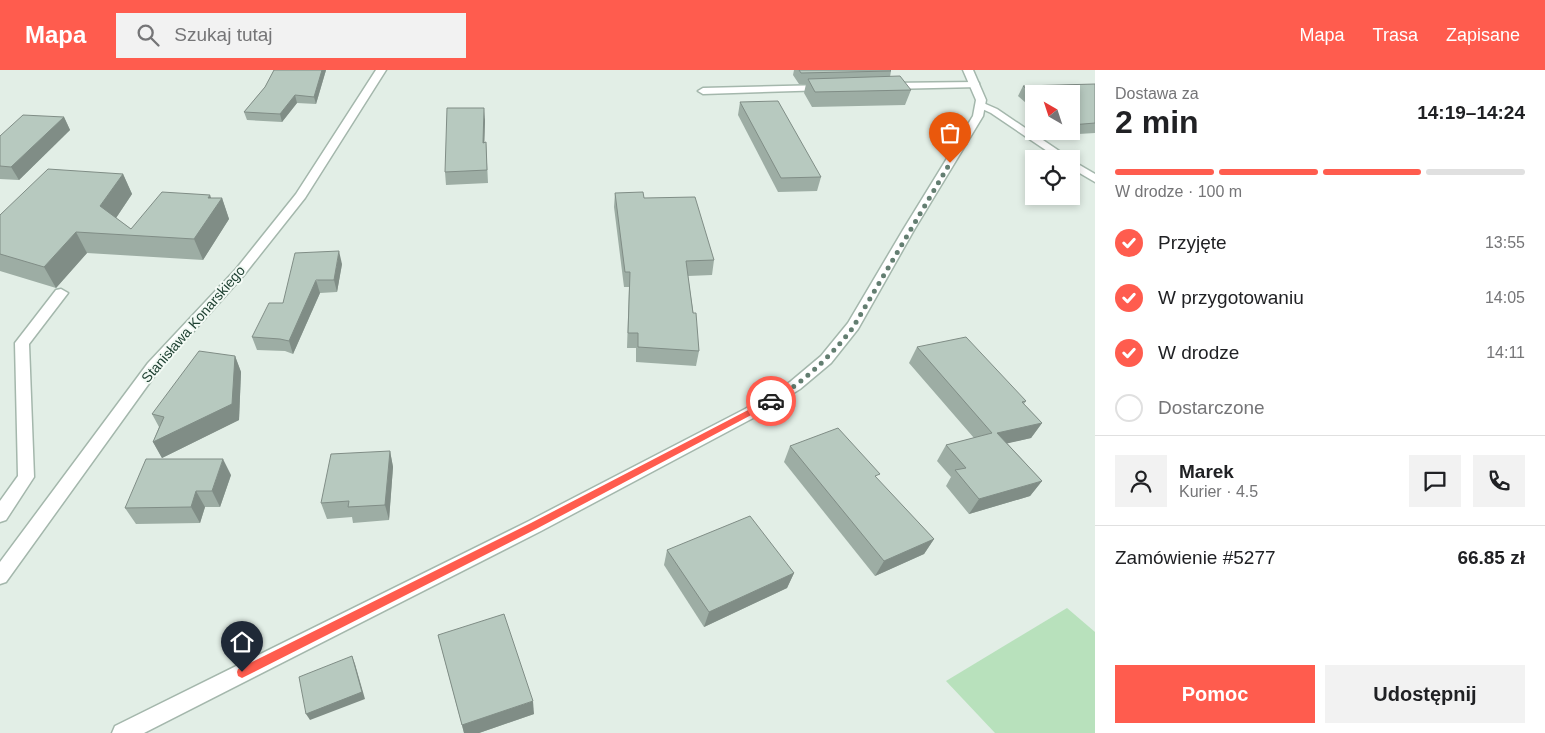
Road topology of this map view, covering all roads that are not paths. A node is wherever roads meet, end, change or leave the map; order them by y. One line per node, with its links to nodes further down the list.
1 (382, 70): 13 (street, Stanisława Konarskiego)
2 (968, 70): 3 (street)
3 (976, 85): 4 (street); 7 (street)
4 (879, 86)
5 (840, 87): 6 (street)
6 (702, 91)
7 (981, 105): 8 (street); 14 (street)
8 (1052, 150)
9 (1080, 168): 10 (street)
10 (1095, 179)
11 (60, 293): 12 (street)
12 (0, 515)
13 (0, 576)
14 (122, 733)

